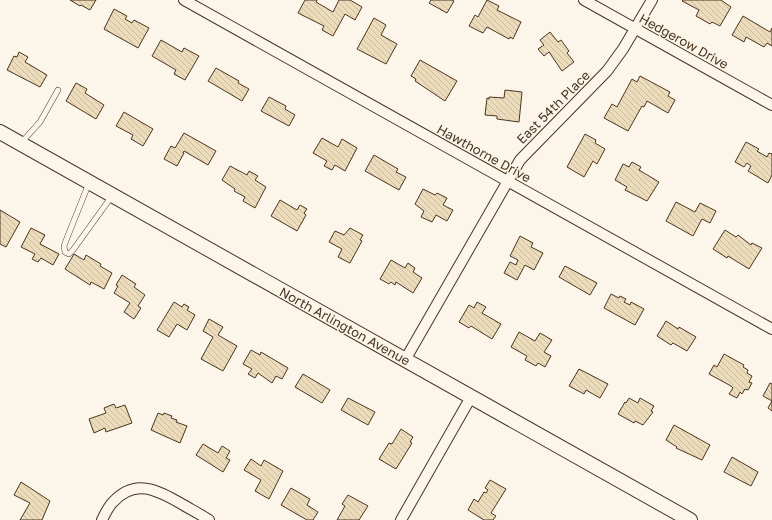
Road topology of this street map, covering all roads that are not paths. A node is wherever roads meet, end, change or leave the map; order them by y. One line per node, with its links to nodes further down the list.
1 (184, 0): 9 (street, Hawthorne Drive)
2 (584, 0): 4 (street, Hedgerow Drive)
3 (652, 0): 4 (street, East 54th Place)
4 (636, 29): 6 (street, Hedgerow Drive); 9 (street, East 54th Place)
5 (58, 90): 8 (lane)
6 (772, 105)
7 (0, 132): 8 (main road, North Arlington Avenue)
8 (21, 144): 10 (main road, North Arlington Avenue)
9 (508, 181): 12 (street, Hawthorne Drive); 13 (street, East 54th Place)
10 (90, 182): 11 (main road, North Arlington Avenue); 11 (lane)
11 (113, 195): 13 (main road, North Arlington Avenue)
12 (772, 329)
13 (405, 360): 14 (main road, North Arlington Avenue)
14 (471, 397): 17 (street); 18 (main road, North Arlington Avenue)
15 (102, 520): 16 (street)
16 (209, 520)
17 (401, 520)
18 (690, 520)

